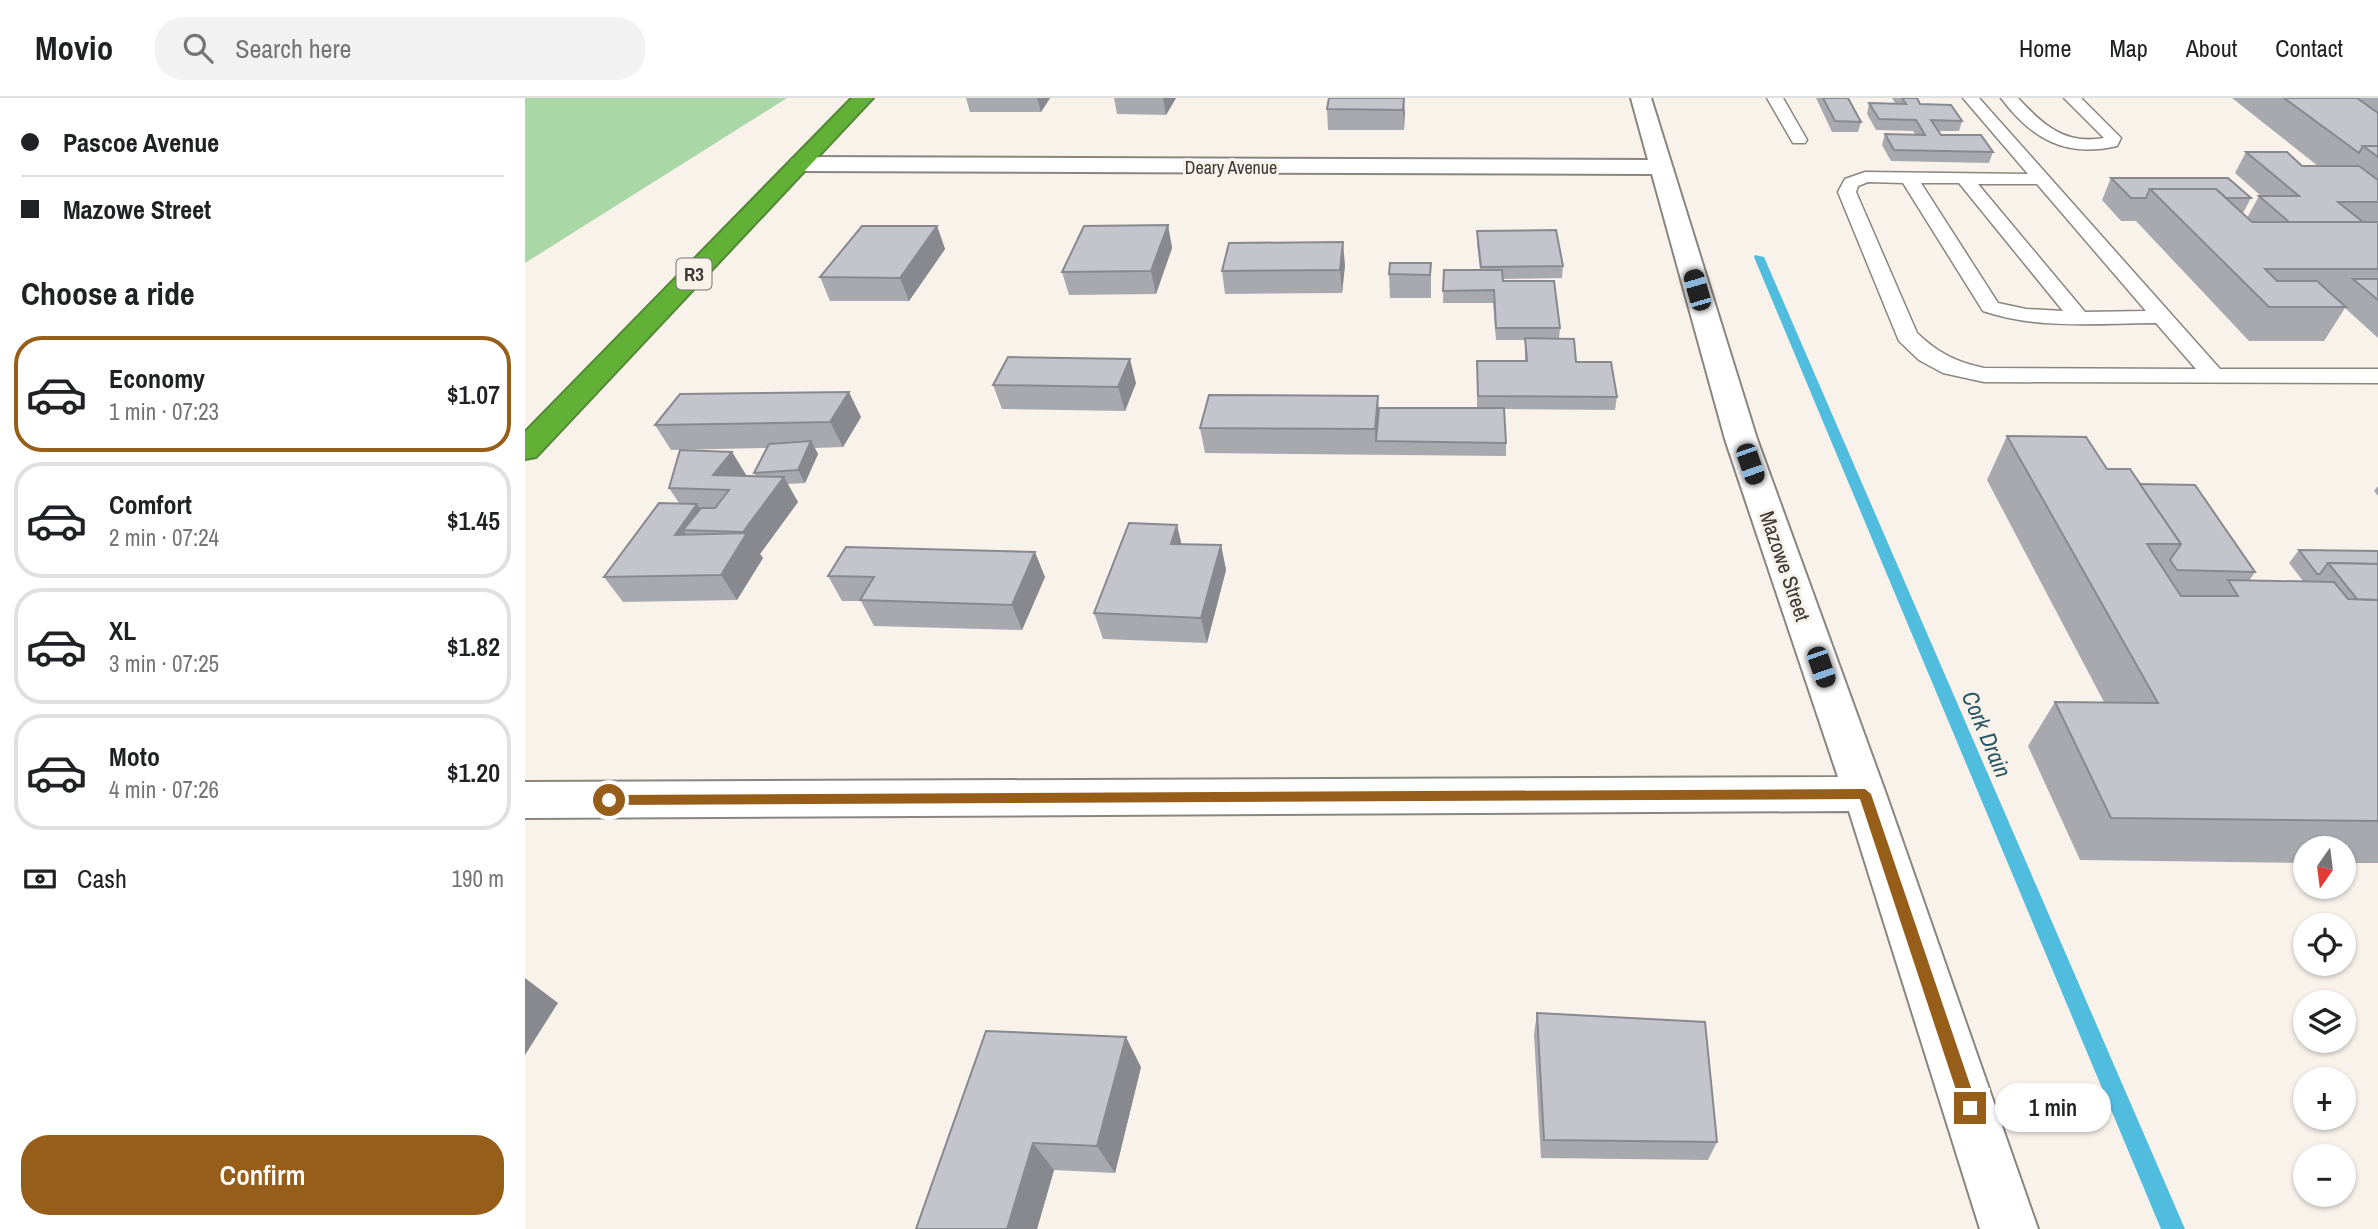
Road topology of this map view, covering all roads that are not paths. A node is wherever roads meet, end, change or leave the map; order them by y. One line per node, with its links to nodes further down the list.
1 (863, 98): 10 (highway, R3)
2 (1641, 98): 11 (street, Mazowe Street)
3 (1775, 98): 7 (lane)
4 (1971, 98): 9 (lane)
5 (2009, 98): 8 (lane)
6 (2072, 98): 8 (lane)
7 (1799, 140)
8 (2075, 145): 9 (lane)
9 (2024, 160): 14 (lane)
10 (800, 164): 11 (street, Deary Avenue); 19 (highway, R3)
11 (1661, 167): 20 (street, Mazowe Street)
12 (1909, 178): 13 (lane); 15 (lane); 17 (lane)
13 (1965, 179): 14 (lane); 15 (lane)
14 (2043, 179): 16 (lane)
15 (2078, 316): 16 (lane)
16 (2161, 317): 17 (lane)
17 (2213, 375): 18 (lane)
18 (2378, 376)
19 (525, 450)
20 (1865, 794): 21 (street); 22 (street, Mazowe Street)
21 (525, 800)
22 (2009, 1229)

